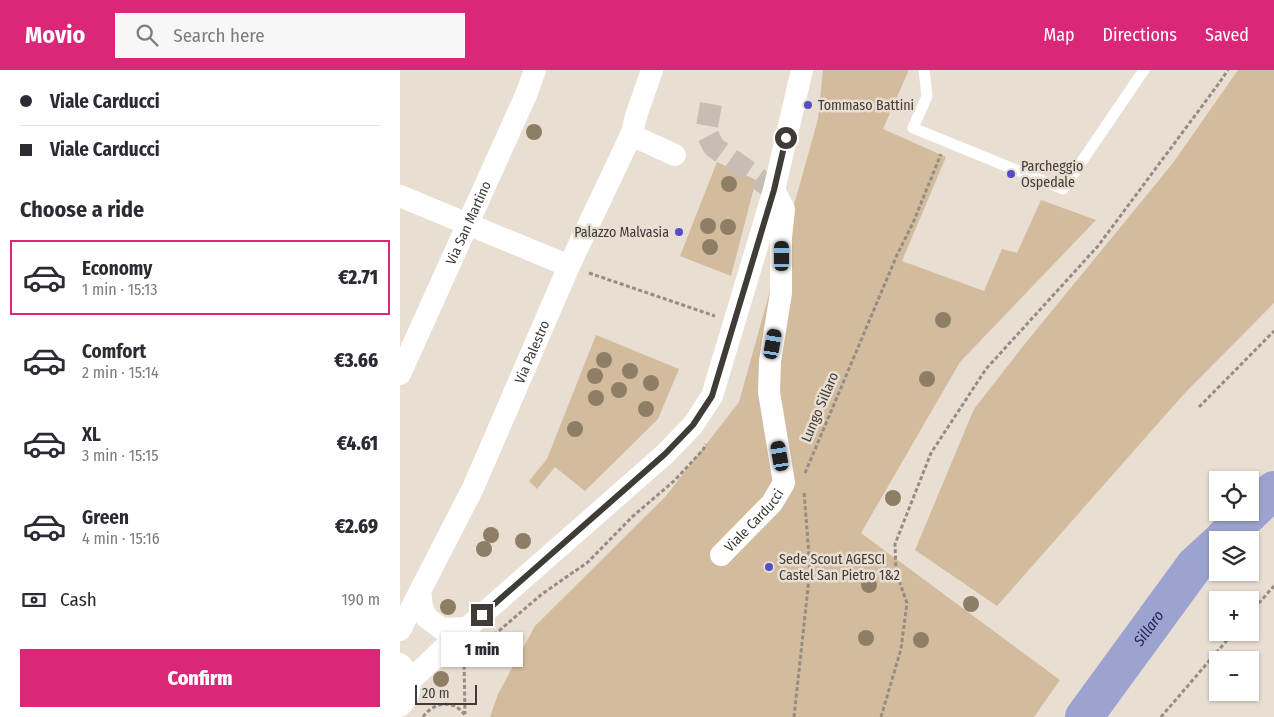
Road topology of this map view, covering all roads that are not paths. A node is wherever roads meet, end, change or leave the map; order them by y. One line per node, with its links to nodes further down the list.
1 (535, 70): 10 (street, Via San Martino)
2 (652, 70): 6 (street, Via Palestro)
3 (802, 70): 8 (street)
4 (924, 70): 5 (lane)
5 (1144, 70)
6 (631, 135): 7 (street); 11 (street, Via Palestro)
7 (675, 156)
8 (774, 190): 13 (street, Viale Carducci); 15 (street)
9 (400, 196): 10 (street)
10 (468, 224): 11 (street); 12 (street, Via San Martino)
11 (569, 266): 14 (street, Via Palestro)
12 (400, 374)
13 (721, 555)
14 (420, 592): 15 (street); 16 (street, Via Palestro)
15 (468, 628): 17 (street)
16 (400, 630)
17 (405, 671): 18 (street)
18 (400, 706)

